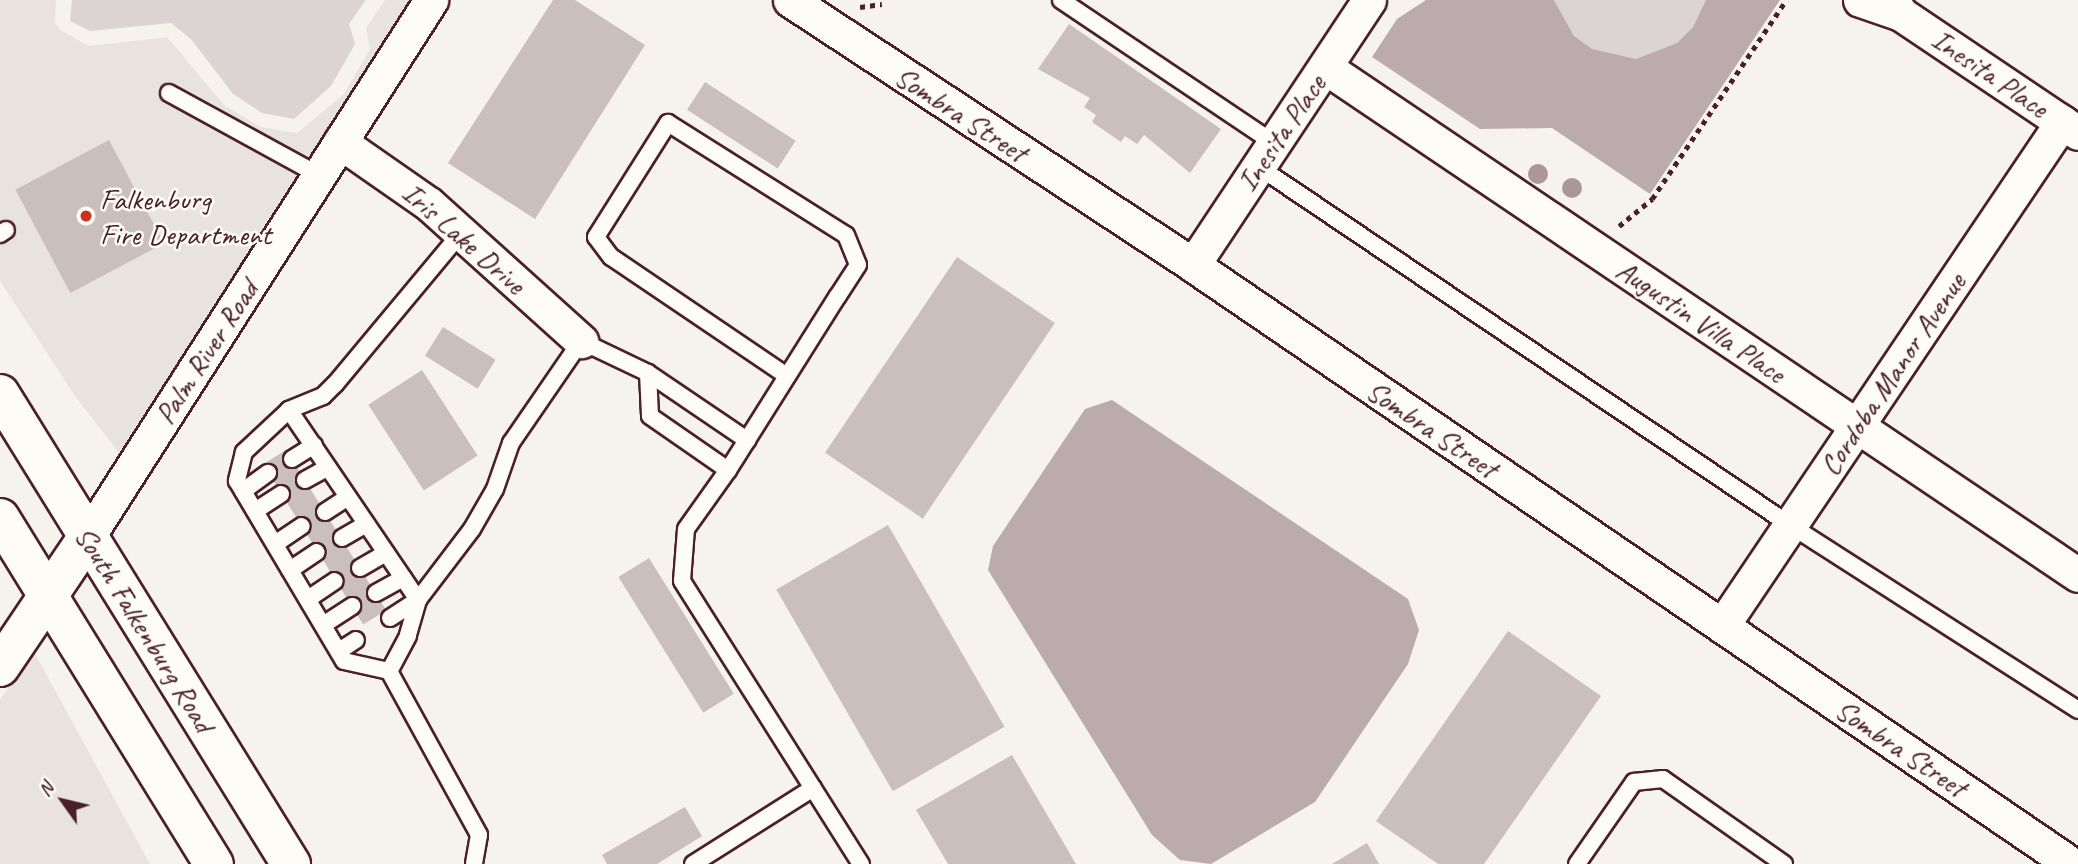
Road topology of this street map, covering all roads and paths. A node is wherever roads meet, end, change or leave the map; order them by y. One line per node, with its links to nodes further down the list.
1 (431, 0): 11 (street, Palm River Road)
2 (1061, 0): 12 (lane)
3 (1369, 0): 8 (street, Inesita Place)
4 (1786, 0): 15 (path)
5 (1860, 0): 7 (street, Inesita Place)
6 (796, 2): 16 (street, Sombra Street)
7 (1897, 7): 10 (street, Inesita Place)
8 (1325, 66): 12 (street, Inesita Place); 15 (street, Augustin Villa Place)
9 (169, 93): 13 (lane)
10 (2070, 127): 22 (street, Cordoba Manor Avenue)
11 (340, 142): 13 (street, Palm River Road); 14 (street, Iris Lake Drive)
12 (1266, 155): 16 (street, Inesita Place); 37 (lane)
13 (319, 175): 39 (street, Palm River Road)
14 (461, 233): 17 (street, Iris Lake Drive); 21 (lane)
15 (1601, 253): 22 (street, Augustin Villa Place)
16 (1193, 265): 56 (street, Sombra Street)
17 (581, 341): 18 (lane); 52 (lane)
18 (648, 373): 23 (lane); 27 (lane)
19 (787, 376): 19 (lane); 23 (lane)
20 (0, 394): 39 (street, South Falkenburg Road)
21 (289, 410): 24 (lane); 30 (lane)
22 (1857, 425): 37 (street, Cordoba Manor Avenue); 46 (street, Augustin Villa Place)
23 (747, 440): 27 (lane)
24 (314, 446): 25 (lane); 26 (lane)
25 (292, 459)
26 (328, 467): 29 (lane); 32 (lane)
27 (728, 470): 62 (lane)
28 (268, 473): 30 (lane)
29 (305, 480)
30 (243, 491): 33 (lane)
31 (281, 494): 33 (lane)
32 (348, 497): 34 (lane); 36 (lane)
33 (255, 511): 41 (lane)
34 (325, 512)
35 (0, 518): 50 (street)
36 (366, 524): 40 (lane); 43 (lane)
37 (1790, 524): 56 (street, Cordoba Manor Avenue); 61 (lane)
38 (302, 526): 41 (lane)
39 (87, 538): 50 (street, Palm River Road); 64 (street, South Falkenburg Road)
40 (342, 538)
41 (275, 544): 45 (lane)
42 (317, 552): 45 (lane)
43 (386, 553): 44 (lane); 47 (lane)
44 (360, 568)
45 (290, 570): 51 (lane)
46 (2078, 575)
47 (403, 578): 49 (lane); 52 (lane)
48 (335, 581): 51 (lane)
49 (376, 593)
50 (48, 596): 59 (street, Palm River Road); 63 (street)
51 (307, 598): 55 (lane)
52 (418, 600): 54 (lane); 60 (lane)
53 (352, 606): 55 (lane)
54 (390, 618)
55 (323, 625): 58 (lane)
56 (1722, 626): 70 (street, Sombra Street)
57 (356, 640): 58 (lane)
58 (339, 651): 60 (lane)
59 (0, 667)
60 (388, 671): 65 (lane)
61 (2078, 710)
62 (813, 788): 66 (lane); 67 (lane)
63 (214, 864)
64 (291, 864)
65 (474, 864)
66 (693, 864)
67 (861, 864)
68 (1577, 864): 69 (lane)
69 (1784, 864)
70 (2071, 864)

